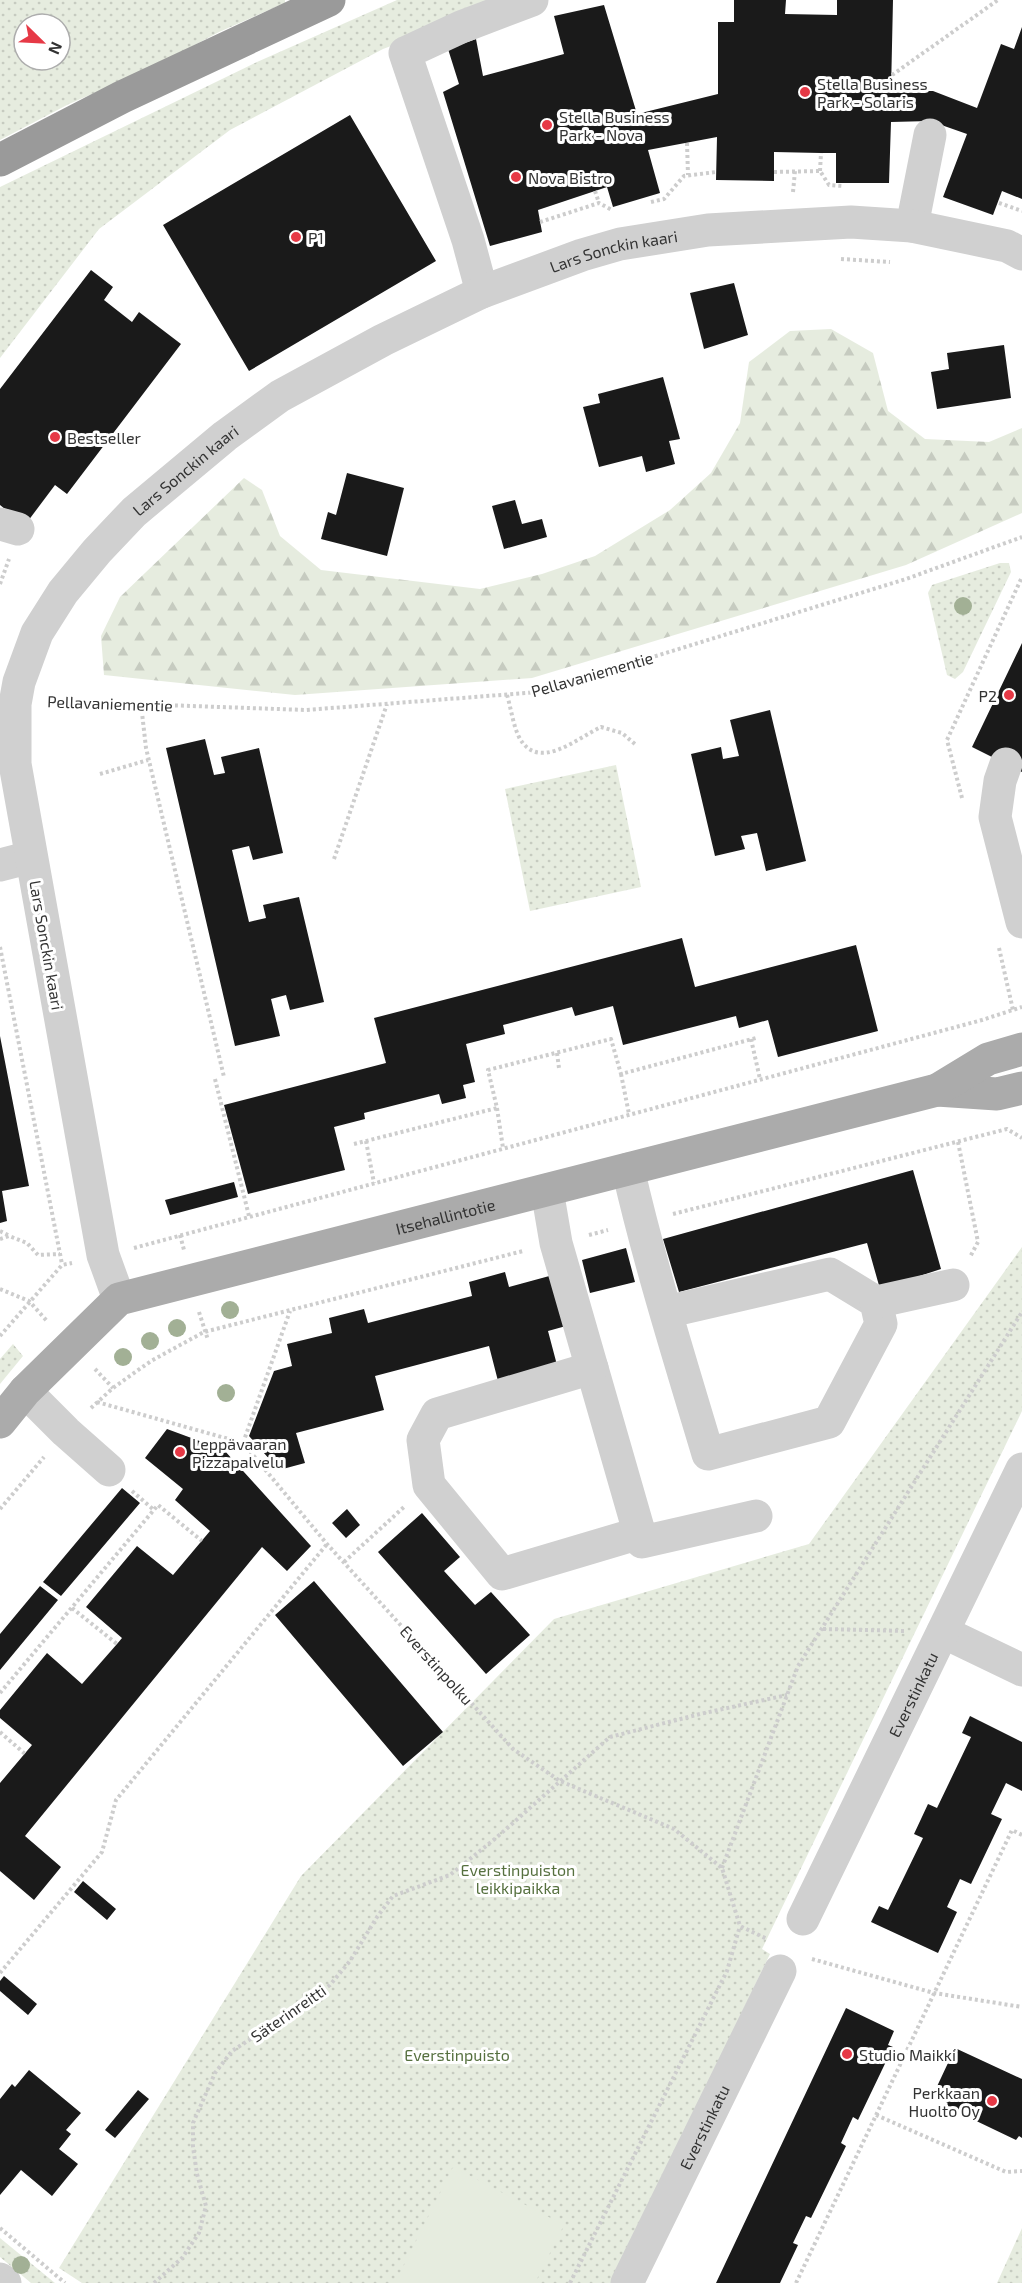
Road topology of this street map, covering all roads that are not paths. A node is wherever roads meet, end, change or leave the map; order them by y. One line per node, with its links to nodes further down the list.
1 (329, 0): 4 (highway)
2 (532, 0): 7 (street)
3 (930, 135): 5 (street)
4 (0, 160)
5 (912, 226): 6 (street, Lars Sonckin kaari); 7 (street, Lars Sonckin kaari)
6 (1022, 254)
7 (482, 292): 8 (street, Lars Sonckin kaari)
8 (7, 699): 10 (street, Lars Sonckin kaari)
9 (1006, 764): 12 (street)
10 (31, 856): 11 (street); 19 (street, Lars Sonckin kaari)
11 (0, 865)
12 (1022, 922)
13 (1022, 1048): 15 (main road, Itsehallintotie)
14 (1022, 1088): 15 (main road, Itsehallintotie)
15 (937, 1090): 16 (main road, Itsehallintotie)
16 (628, 1169): 17 (main road, Itsehallintotie); 21 (street)
17 (546, 1190): 19 (main road, Itsehallintotie); 22 (street)
18 (953, 1285): 20 (street)
19 (119, 1299): 23 (main road)
20 (876, 1302): 21 (street); 21 (street)
21 (666, 1312)
22 (592, 1368): 28 (street); 28 (street)
23 (25, 1391): 24 (main road); 26 (street)
24 (0, 1422)
25 (1022, 1469): 29 (street, Everstinkatu)
26 (109, 1470)
27 (756, 1515): 28 (street)
28 (640, 1533)
29 (943, 1632): 30 (street); 31 (street, Everstinkatu)
30 (1022, 1670)
31 (803, 1919)
32 (780, 1971): 35 (street, Everstinkatu)
33 (0, 2279): 34 (street)
34 (5, 2283)
35 (627, 2283)

